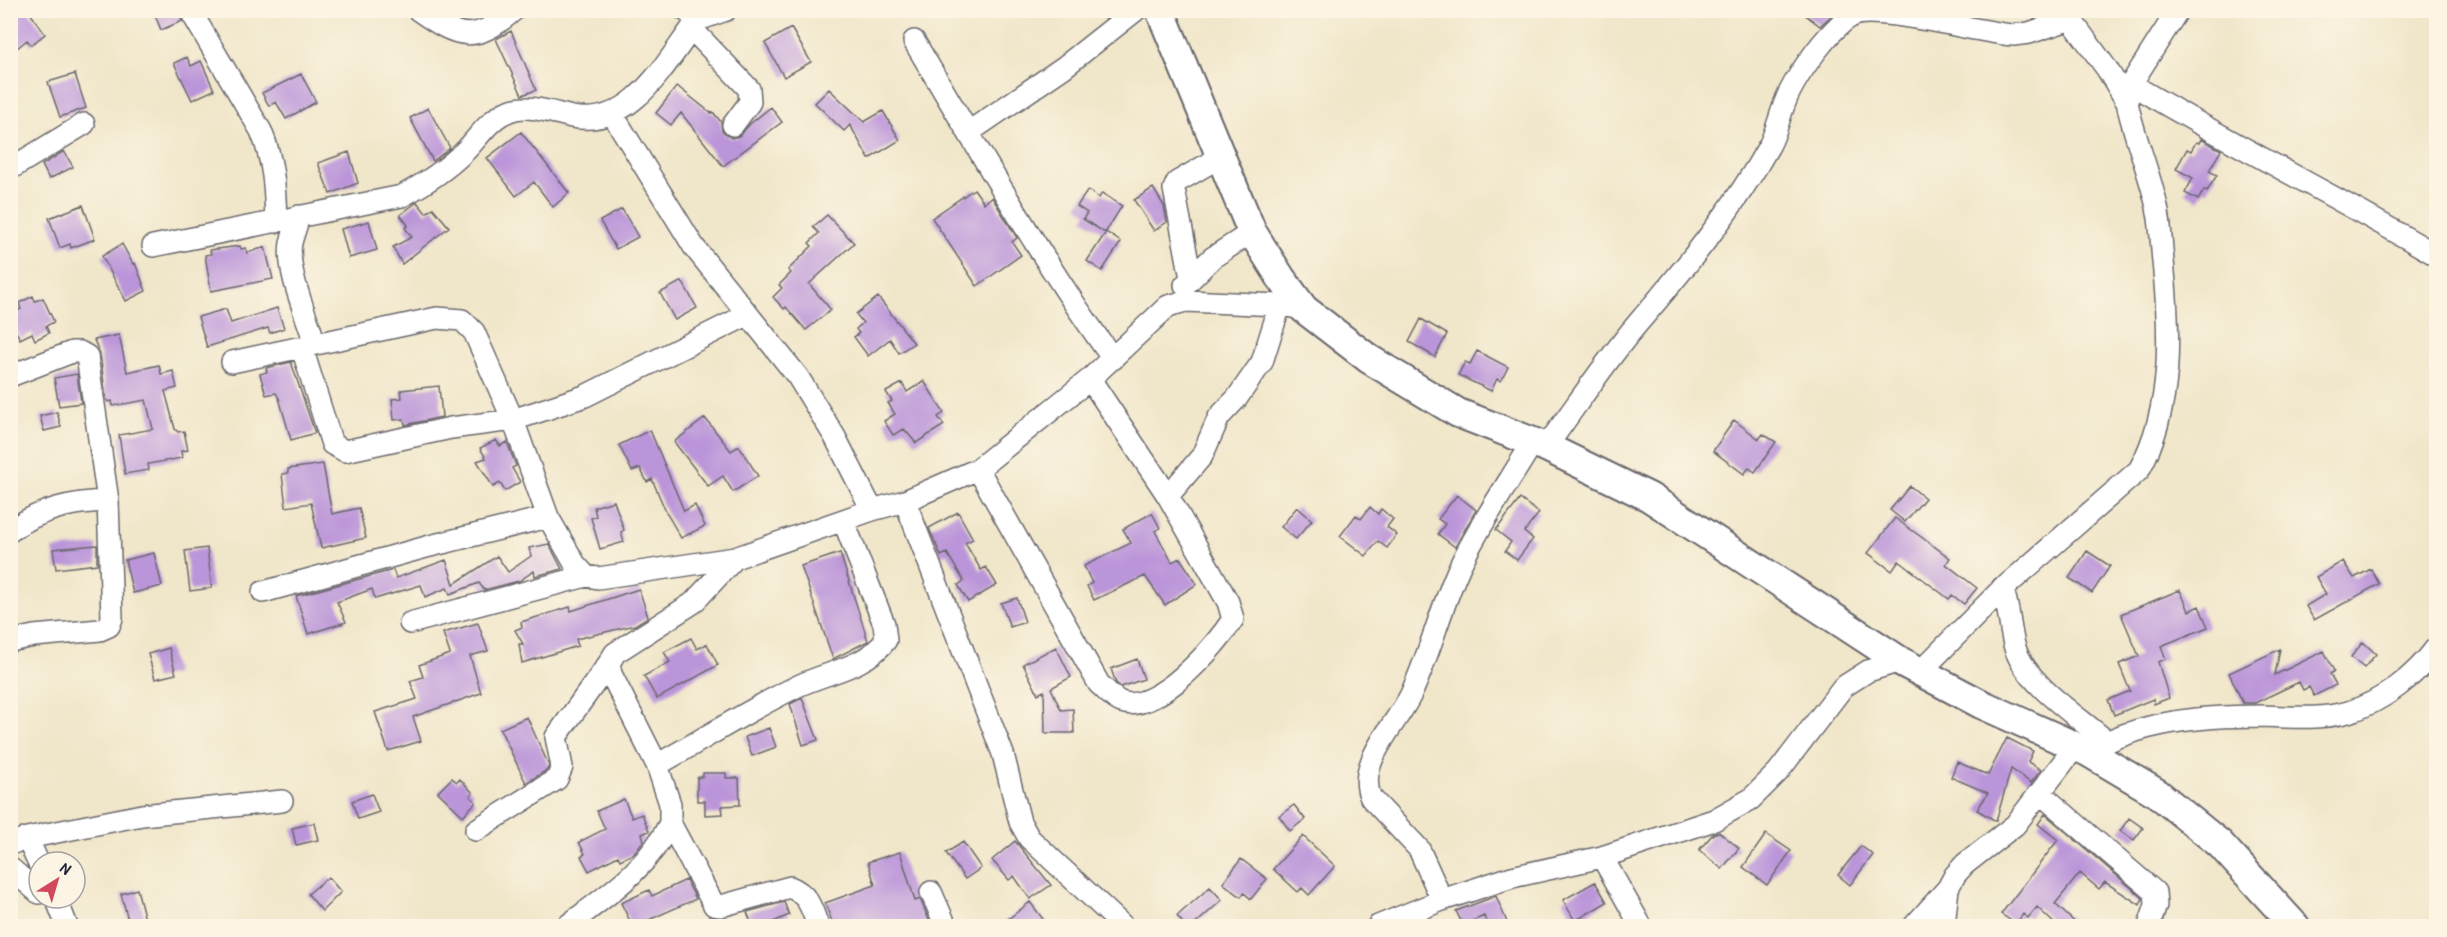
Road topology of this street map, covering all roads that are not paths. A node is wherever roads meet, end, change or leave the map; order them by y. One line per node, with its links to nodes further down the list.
1 (190, 10): 19 (street)
2 (418, 10): 3 (street)
3 (514, 10)
4 (726, 10): 9 (street)
5 (1136, 10): 15 (street)
6 (1160, 10): 16 (street)
7 (2178, 10): 11 (street)
8 (2068, 15): 11 (street); 33 (street)
9 (692, 20): 12 (street); 14 (street)
10 (914, 41): 15 (street)
11 (2129, 93): 22 (street); 44 (street)
12 (613, 114): 18 (street); 26 (street)
13 (84, 124): 17 (street)
14 (733, 125)
15 (969, 132): 28 (street)
16 (1220, 157): 20 (street); 23 (street)
17 (10, 169)
18 (299, 216): 19 (street); 27 (street)
19 (276, 222): 21 (street)
20 (1252, 232): 23 (street); 25 (street)
21 (153, 246)
22 (2436, 255)
23 (1191, 278): 24 (street)
24 (1168, 306): 25 (street); 28 (street)
25 (1292, 307): 33 (street); 35 (street)
26 (747, 315): 32 (street); 38 (street)
27 (309, 346): 29 (street); 32 (street); 32 (street)
28 (1113, 359): 31 (street)
29 (232, 363)
30 (10, 376): 36 (street)
31 (1090, 379): 34 (street); 35 (street)
32 (513, 420): 39 (street)
33 (1539, 445): 50 (street); 63 (street)
34 (978, 469): 35 (street); 37 (street)
35 (1168, 496)
36 (108, 501): 41 (street); 47 (street)
37 (905, 501): 38 (street); 67 (street)
38 (872, 510): 40 (street)
39 (548, 518): 43 (street); 45 (street)
40 (844, 522): 42 (street); 52 (street)
41 (10, 531)
42 (735, 558): 43 (street); 49 (street)
43 (586, 576): 46 (street)
44 (2002, 588): 50 (street); 51 (street)
45 (263, 592)
46 (410, 623)
47 (10, 641)
48 (2434, 656): 51 (street)
49 (609, 663): 52 (street); 56 (street)
50 (1910, 666): 51 (street); 58 (street)
51 (2090, 747): 53 (street); 73 (street)
52 (657, 765): 55 (street)
53 (2040, 793): 61 (street); 72 (street)
54 (282, 801): 57 (street)
55 (670, 824): 64 (street); 65 (street)
56 (476, 830)
57 (19, 841)
58 (1602, 857): 63 (street); 69 (street)
59 (12, 871): 60 (street)
60 (27, 883)
61 (1948, 888): 70 (street); 71 (street)
62 (931, 892): 66 (street)
63 (1442, 900): 68 (street)
64 (567, 927)
65 (818, 927)
66 (946, 927)
67 (1122, 927)
68 (1378, 927)
69 (1641, 927)
70 (1914, 927)
71 (1944, 927)
72 (2149, 927)
73 (2295, 927)

